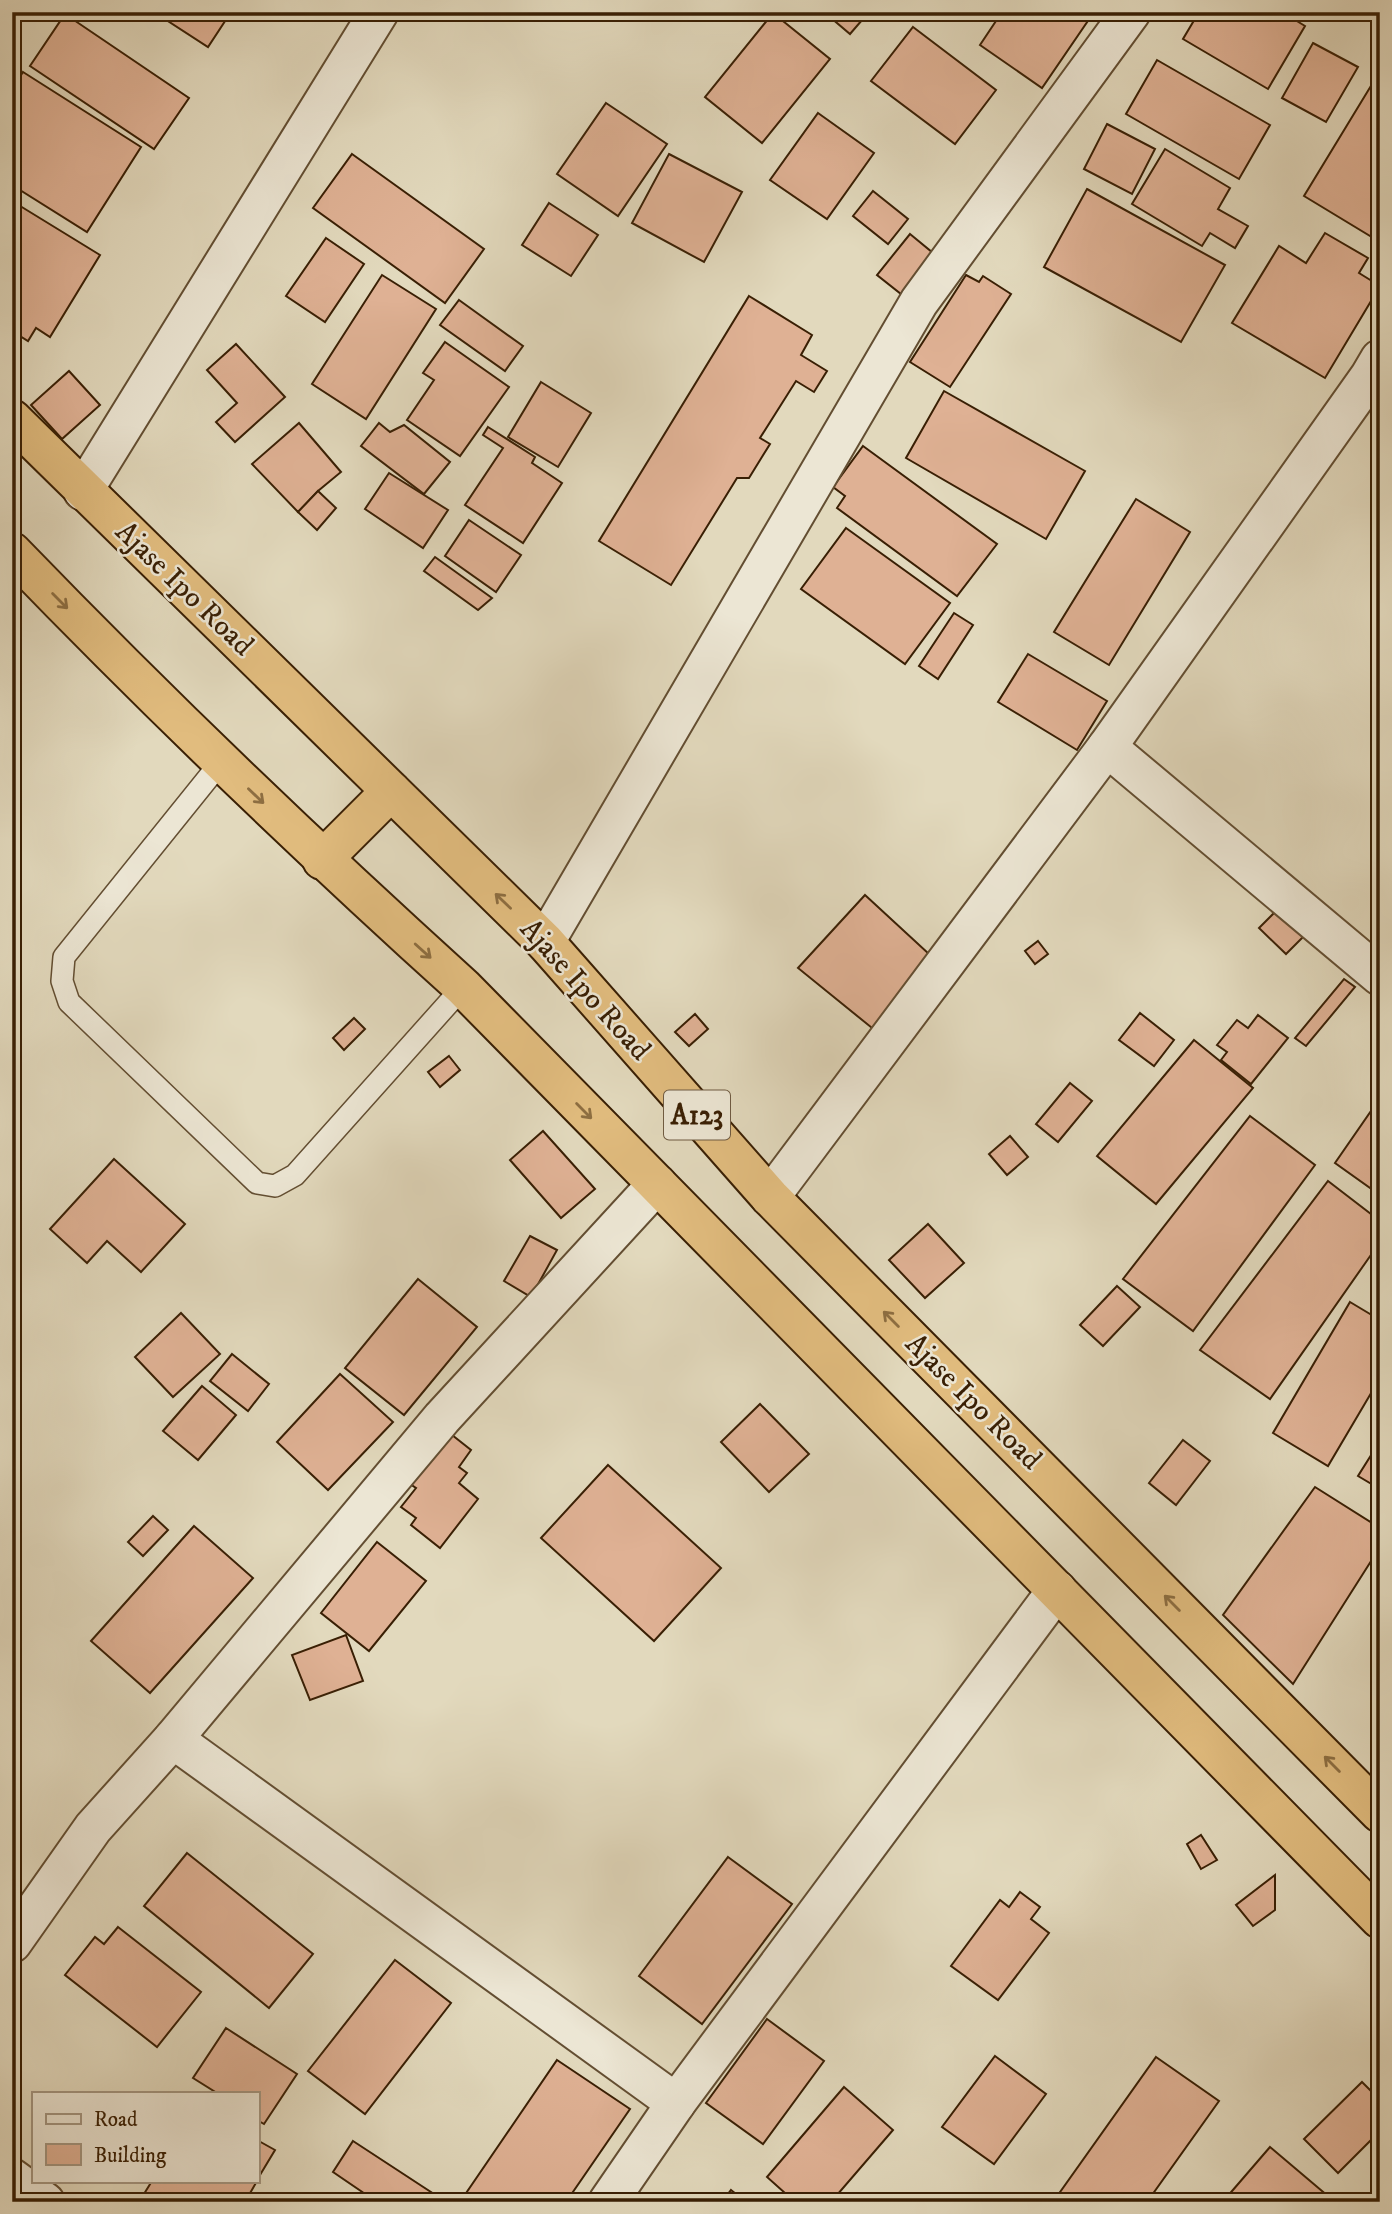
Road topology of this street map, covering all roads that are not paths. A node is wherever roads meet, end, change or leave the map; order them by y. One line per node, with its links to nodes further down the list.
1 (379, 12): 5 (street)
2 (1130, 12): 11 (street)
3 (1376, 373): 7 (street)
4 (12, 419): 5 (highway, Ajase Ipo Road / A123)
5 (83, 491): 9 (highway, Ajase Ipo Road / A123)
6 (13, 555): 8 (highway, A123, one-way to 8)
7 (1107, 747): 12 (street); 15 (street)
8 (221, 762): 10 (highway, A123, one-way to 10); 13 (lane)
9 (391, 791): 10 (highway); 11 (highway, Ajase Ipo Road / A123, one-way to 9)
10 (322, 860): 13 (highway, A123, one-way to 13)
11 (545, 942): 15 (highway, Ajase Ipo Road / A123)
12 (1380, 976)
13 (463, 987): 14 (highway, A123, one-way to 14)
14 (657, 1184): 16 (highway, A123); 17 (street)
15 (770, 1197): 18 (highway, Ajase Ipo Road / A123, one-way to 15)
16 (1057, 1590): 19 (highway, A123); 21 (street)
17 (173, 1739): 20 (street); 21 (street)
18 (1380, 1813)
19 (1380, 1919)
20 (12, 1942)
21 (676, 2103): 24 (street)
22 (12, 2178): 23 (street)
23 (45, 2202)
24 (608, 2202)

